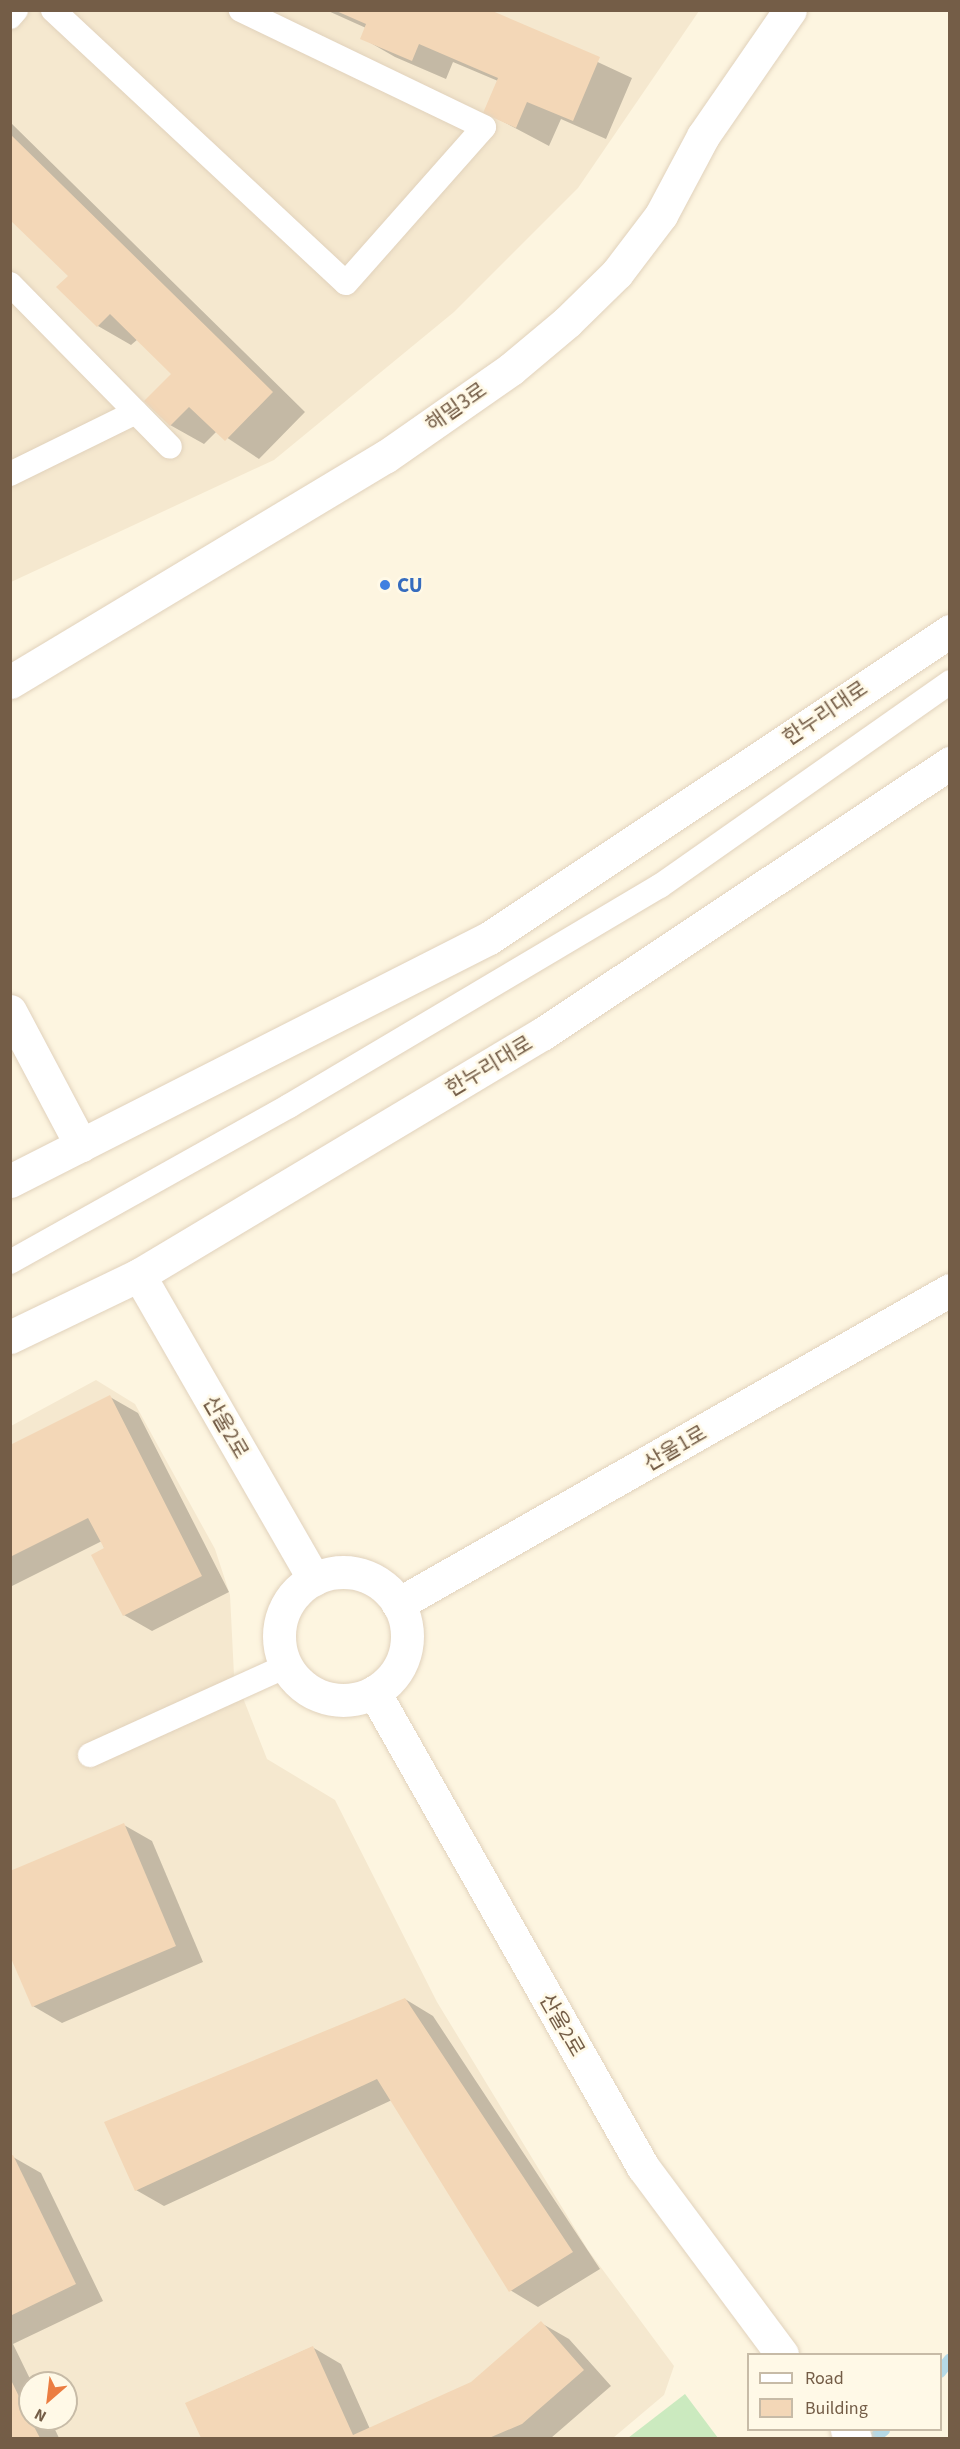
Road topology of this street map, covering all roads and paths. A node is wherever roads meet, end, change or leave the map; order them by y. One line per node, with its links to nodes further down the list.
1 (16, 10): 5 (lane)
2 (53, 10): 3 (lane)
3 (241, 10)
4 (790, 10): 11 (street, 해밀3로)
5 (10, 16)
6 (10, 284): 7 (lane)
7 (136, 412): 8 (lane); 9 (lane)
8 (170, 447)
9 (10, 474)
10 (950, 631): 15 (street, 한누리대로)
11 (10, 682)
12 (950, 682): 17 (lane)
13 (950, 763): 18 (street, 한누리대로)
14 (10, 1011): 15 (street)
15 (81, 1145): 16 (street, 한누리대로)
16 (10, 1181)
17 (10, 1262)
18 (139, 1275): 20 (street, 한누리대로); 21 (street, 산울2로)
19 (950, 1290): 22 (street, 산울1로)
20 (10, 1337)
21 (314, 1579): 22 (street); 23 (street)
22 (398, 1604): 24 (street)
23 (286, 1666): 24 (street); 25 (lane)
24 (374, 1692): 26 (street, 산울2로)
25 (90, 1755)
26 (777, 2349)

